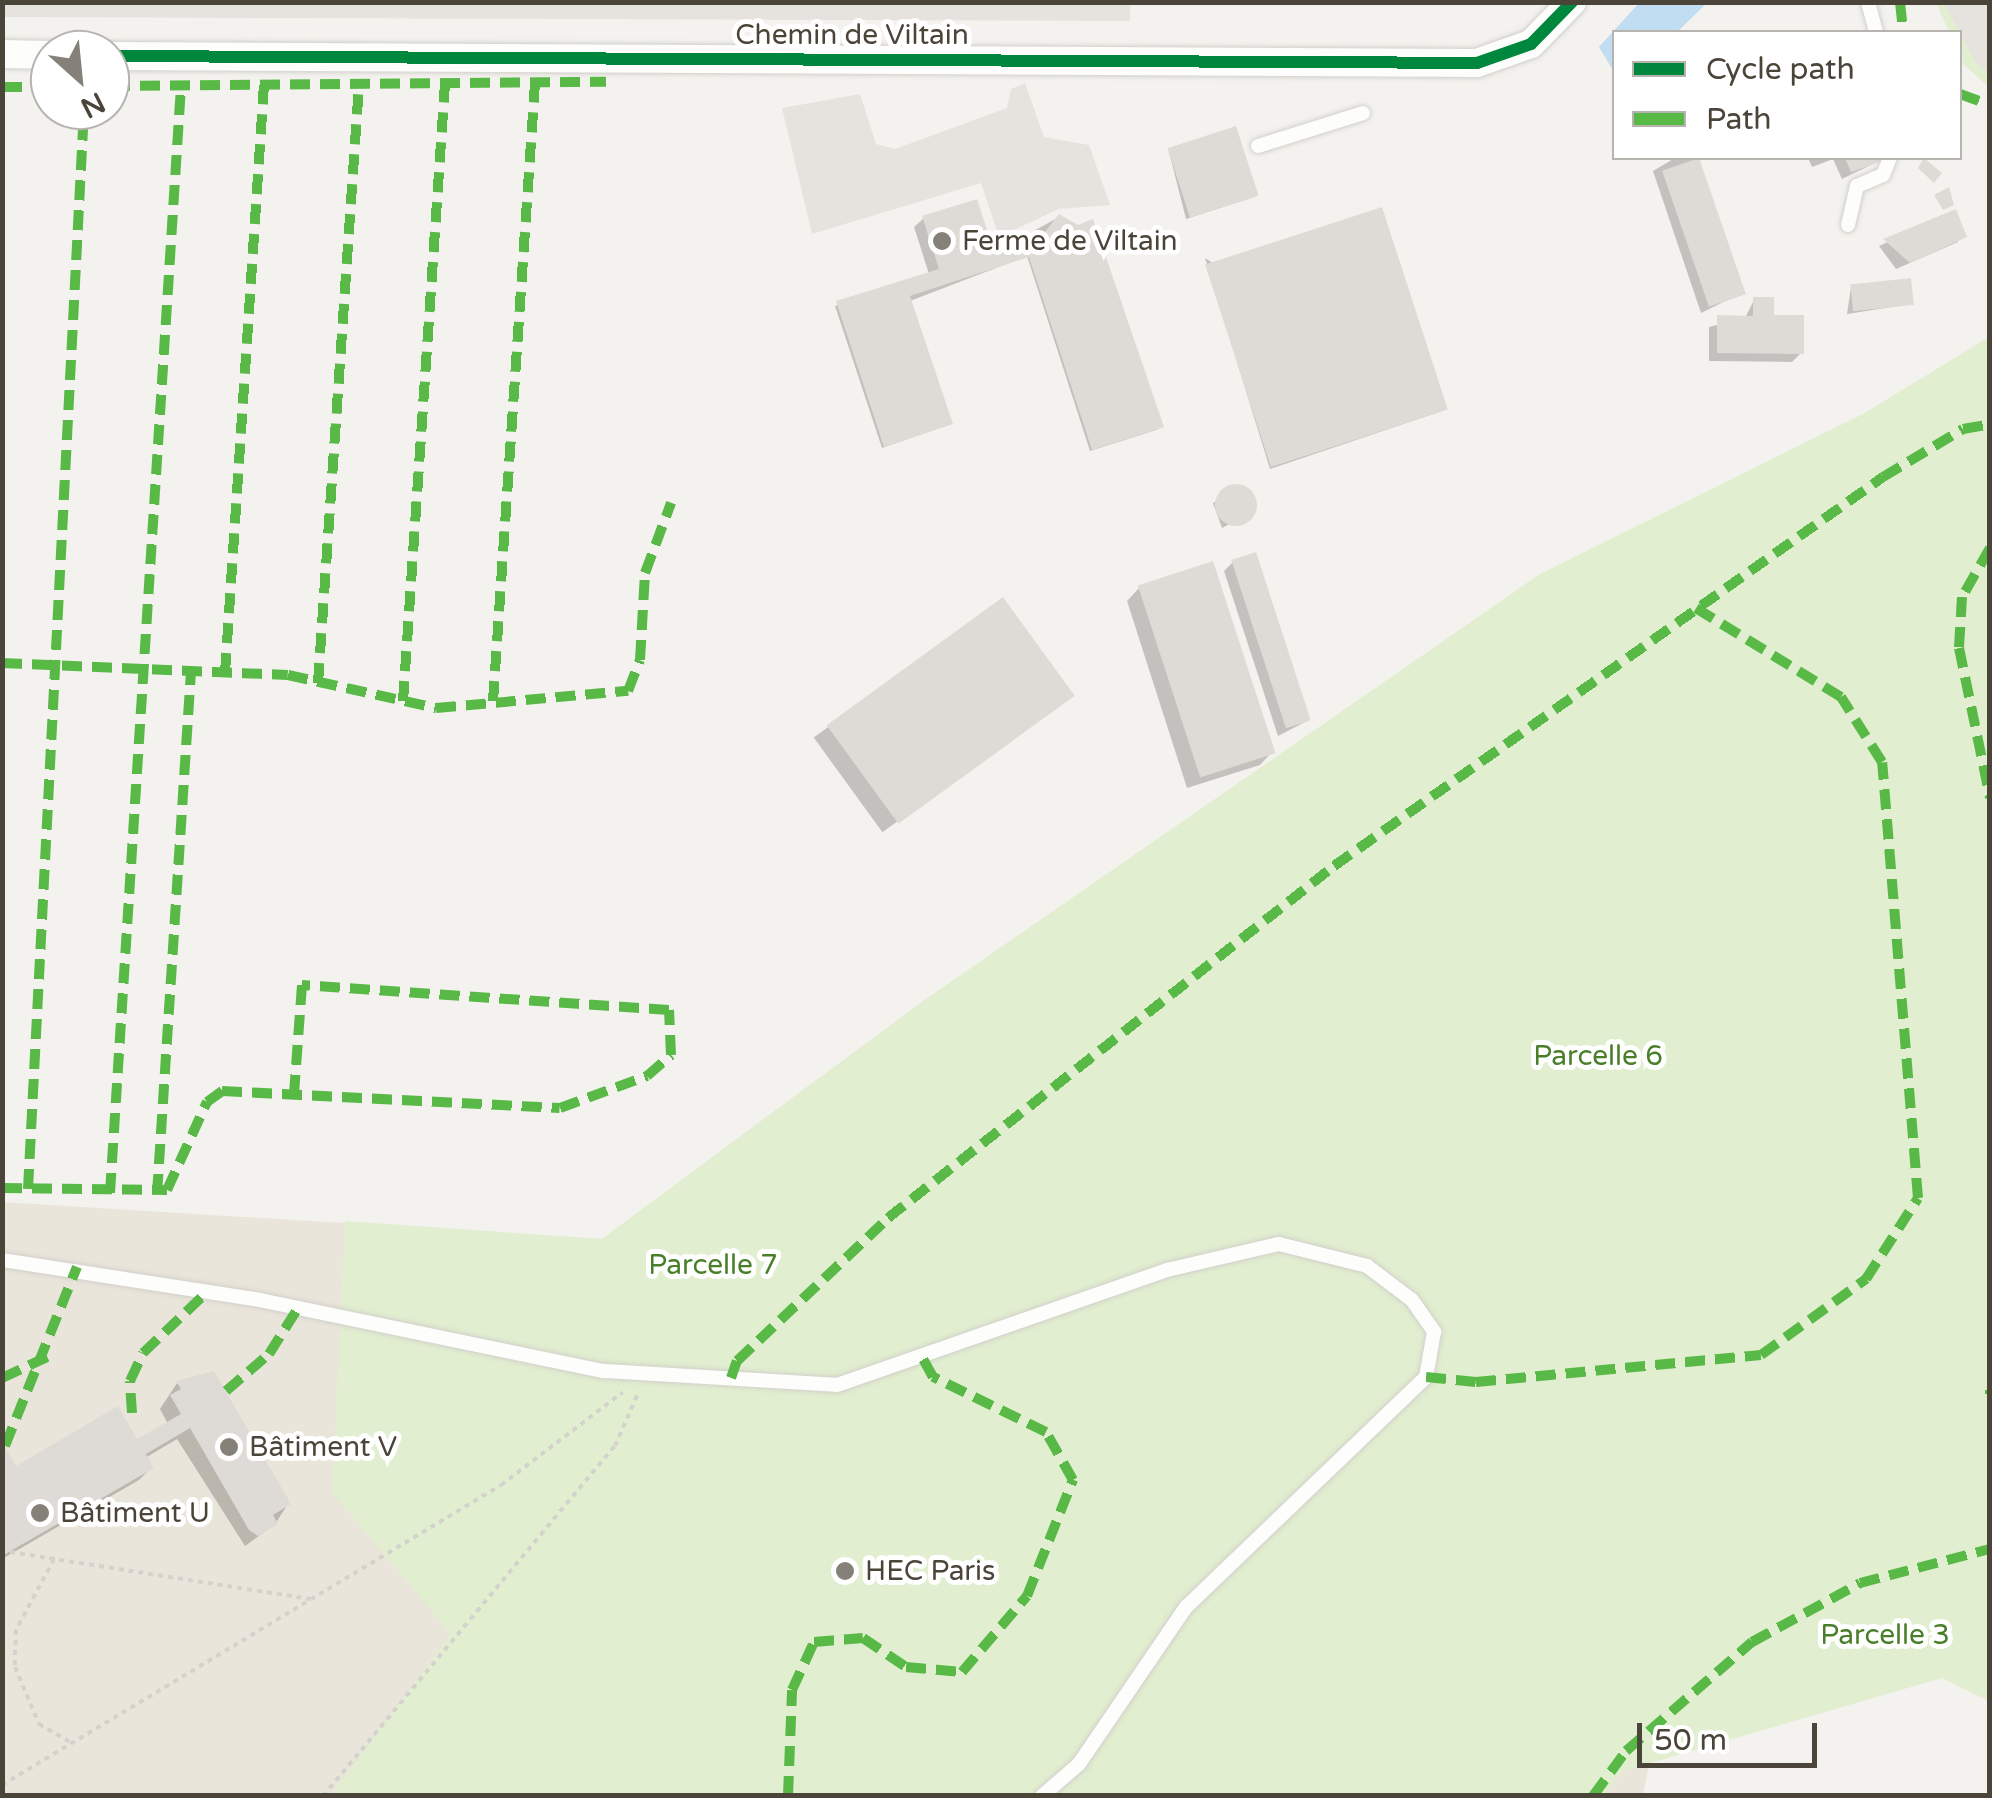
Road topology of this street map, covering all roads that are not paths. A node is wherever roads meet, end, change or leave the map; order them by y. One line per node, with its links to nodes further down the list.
1 (1572, 2): 6 (street, Chemin de Viltain)
2 (1868, 2): 3 (lane)
3 (1875, 30)
4 (2, 54): 5 (street)
5 (30, 55)
6 (130, 56)
7 (1362, 114): 8 (lane)
8 (1258, 146)
9 (1889, 160): 10 (lane)
10 (1848, 225)
11 (2, 1260): 12 (lane)
12 (1042, 1796)

